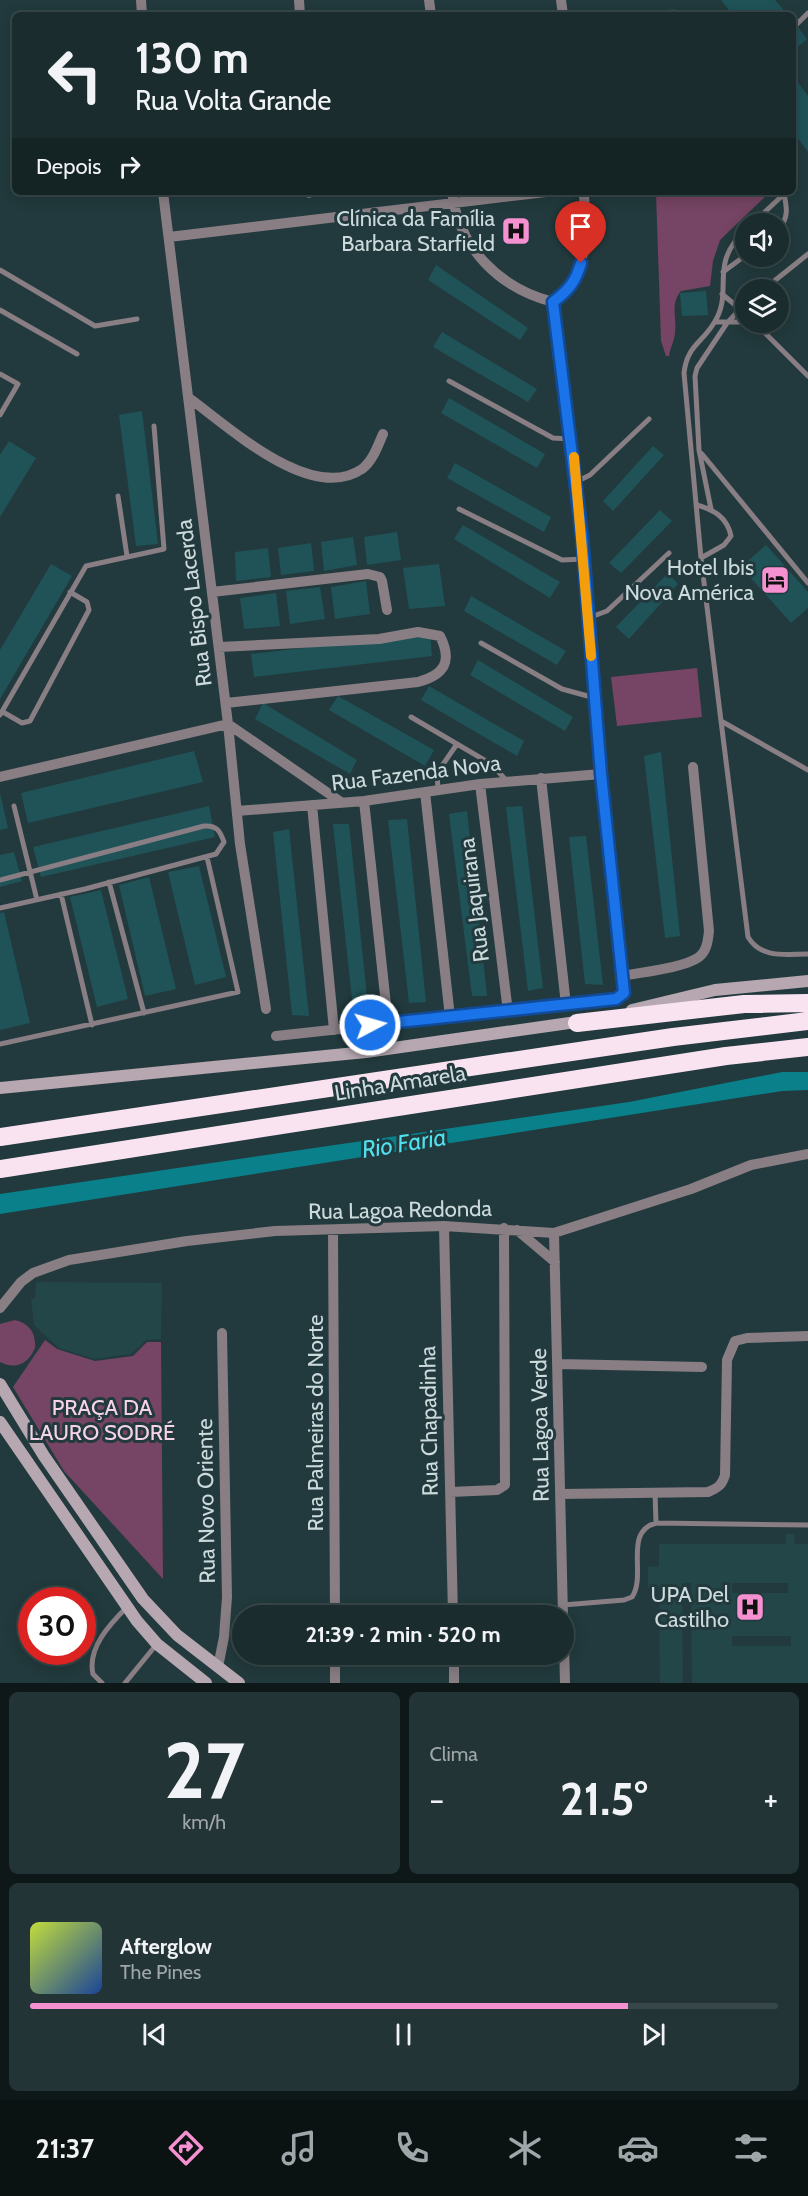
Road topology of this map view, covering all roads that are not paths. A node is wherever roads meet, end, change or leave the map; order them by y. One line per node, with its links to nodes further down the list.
1 (808, 13): 2 (lane)
2 (796, 25)
3 (164, 195): 11 (street, Rua Bispo Lacerda)
4 (490, 195): 8 (street)
5 (584, 195): 19 (street)
6 (781, 195): 9 (lane)
7 (784, 195): 10 (lane)
8 (453, 197): 11 (street); 19 (street)
9 (763, 213)
10 (787, 213)
11 (169, 237): 32 (street, Rua Bispo Lacerda)
12 (735, 241): 16 (lane)
13 (808, 254): 17 (lane)
14 (735, 264): 16 (lane)
15 (0, 270): 23 (lane)
16 (723, 273): 18 (lane)
17 (777, 279)
18 (722, 294): 20 (lane); 24 (lane)
19 (553, 302): 37 (street)
20 (735, 305)
21 (0, 310): 28 (lane)
22 (735, 313): 25 (lane)
23 (137, 319)
24 (715, 322): 25 (lane); 41 (lane)
25 (727, 323): 26 (lane); 38 (lane)
26 (735, 323)
27 (765, 333): 30 (lane)
28 (77, 354)
29 (0, 374): 33 (lane)
30 (808, 376)
31 (449, 381): 37 (lane)
32 (189, 398): 36 (street); 50 (street, Rua Bispo Lacerda)
33 (0, 416)
34 (649, 419): 39 (lane)
35 (154, 426): 45 (lane)
36 (384, 434)
37 (572, 439): 39 (street)
38 (699, 450): 43 (lane); 48 (lane)
39 (576, 482): 47 (street)
40 (118, 496): 45 (lane)
41 (697, 505): 43 (lane); 46 (lane)
42 (459, 509): 47 (lane)
43 (711, 509): 46 (lane)
44 (669, 553): 52 (lane)
45 (127, 556): 49 (lane)
46 (701, 558): 59 (lane)
47 (584, 559): 52 (street)
48 (808, 583)
49 (70, 592): 57 (lane); 57 (lane)
50 (212, 592): 51 (street); 54 (street, Rua Bispo Lacerda)
51 (387, 610)
52 (588, 618): 55 (street)
53 (481, 643): 55 (lane)
54 (219, 647): 56 (street, Rua Bispo Lacerda); 56 (street)
55 (595, 698): 64 (street)
56 (226, 703): 60 (street, Rua Bispo Lacerda)
57 (2, 713)
58 (411, 717): 61 (lane)
59 (721, 721): 63 (lane); 83 (lane)
60 (228, 724): 65 (street); 72 (street); 75 (street, Rua Bispo Lacerda)
61 (457, 744): 67 (lane); 69 (lane)
62 (693, 766): 84 (street)
63 (808, 770)
64 (601, 774): 66 (street, Rua Fazenda Nova); 84 (street)
65 (0, 777)
66 (542, 778): 67 (street, Rua Fazenda Nova); 87 (street)
67 (507, 782): 68 (street, Rua Fazenda Nova)
68 (480, 784): 69 (street, Rua Fazenda Nova); 89 (street, Rua Jaquirana)
69 (438, 790): 70 (street, Rua Fazenda Nova)
70 (425, 792): 71 (street, Rua Fazenda Nova); 91 (street)
71 (364, 801): 72 (street, Rua Fazenda Nova); 93 (street)
72 (340, 802): 73 (street, Rua Fazenda Nova)
73 (312, 805): 75 (street, Rua Fazenda Nova); 96 (street)
74 (14, 806): 77 (lane)
75 (237, 811): 88 (street, Rua Bispo Lacerda)
76 (207, 857): 77 (lane); 79 (lane); 90 (lane)
77 (30, 872): 78 (lane); 81 (lane)
78 (0, 880)
79 (110, 882): 80 (lane); 90 (lane)
80 (61, 894): 81 (lane); 95 (lane)
81 (37, 900): 82 (lane)
82 (0, 908)
83 (808, 954)
84 (623, 976): 87 (street)
85 (808, 981): 94 (main road, Linha Amarela)
86 (808, 1003): 94 (highway)
87 (566, 1005): 89 (street)
88 (266, 1009)
89 (508, 1012): 91 (street)
90 (144, 1013): 95 (lane)
91 (450, 1017): 93 (street)
92 (808, 1022): 101 (highway, Linha Amarela)
93 (388, 1023): 96 (street)
94 (577, 1023): 100 (main road, Linha Amarela)
95 (92, 1025): 98 (lane)
96 (333, 1030): 97 (street)
97 (276, 1036)
98 (0, 1044)
99 (808, 1047): 103 (highway, Linha Amarela)
100 (0, 1088)
101 (0, 1137)
102 (808, 1154): 108 (street, Rua Lagoa Redonda)
103 (0, 1168)
104 (444, 1226): 105 (street, Rua Lagoa Redonda); 106 (street, Rua Lagoa Redonda); 117 (street, Rua Chapadinha)
105 (504, 1228): 107 (street, Rua Lagoa Redonda); 117 (street)
106 (333, 1230): 110 (street, Rua Lagoa Redonda); 122 (street, Rua Palmeiras do Norte)
107 (517, 1230): 108 (street, Rua Lagoa Redonda); 109 (street)
108 (554, 1233): 109 (street, Rua Lagoa Verde)
109 (555, 1262): 113 (street, Rua Lagoa Verde)
110 (0, 1308)
111 (222, 1333): 131 (street, Rua Novo Oriente)
112 (808, 1336): 118 (street)
113 (559, 1364): 114 (street); 119 (street, Rua Lagoa Verde)
114 (702, 1367)
115 (0, 1384): 131 (main road)
116 (0, 1422): 125 (main road)
117 (450, 1492): 123 (street, Rua Chapadinha)
118 (655, 1493): 119 (street); 120 (lane)
119 (561, 1494): 124 (street, Rua Lagoa Verde)
120 (656, 1523): 121 (lane); 126 (lane)
121 (808, 1525)
122 (335, 1605)
123 (453, 1605)
124 (563, 1605)
125 (127, 1607): 127 (main road); 132 (lane)
126 (574, 1608)
127 (157, 1644): 133 (lane); 134 (main road)
128 (335, 1665): 136 (street)
129 (454, 1665): 137 (street)
130 (565, 1665): 138 (street)
131 (218, 1667): 135 (main road)
132 (102, 1683)
133 (125, 1683)
134 (206, 1683)
135 (239, 1683)
136 (335, 1683)
137 (454, 1683)
138 (565, 1683)

